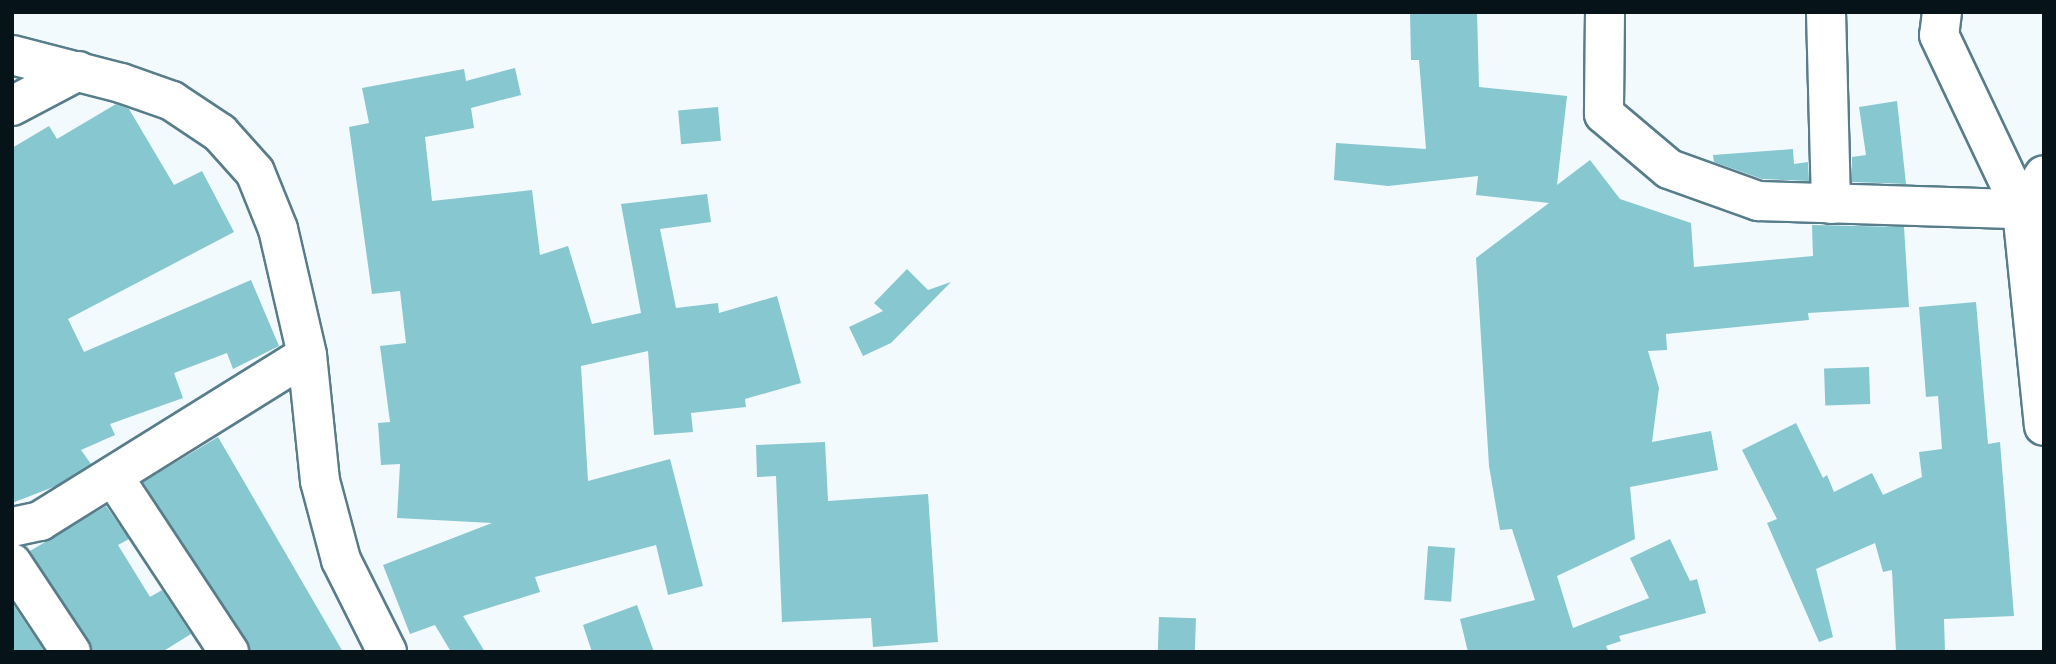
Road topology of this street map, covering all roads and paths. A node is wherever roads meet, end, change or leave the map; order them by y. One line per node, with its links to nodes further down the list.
1 (1605, 12): 8 (street)
2 (1826, 12): 8 (street)
3 (1942, 12): 9 (street)
4 (12, 54): 5 (street)
5 (78, 71): 6 (street); 10 (street)
6 (12, 106)
7 (2044, 175): 9 (street)
8 (1831, 204): 9 (street)
9 (2033, 210): 11 (street)
10 (307, 355): 12 (street); 17 (street)
11 (2044, 426)
12 (113, 476): 13 (street); 16 (street)
13 (12, 527)
14 (12, 563): 15 (street)
15 (71, 652)
16 (229, 652)
17 (387, 652)

